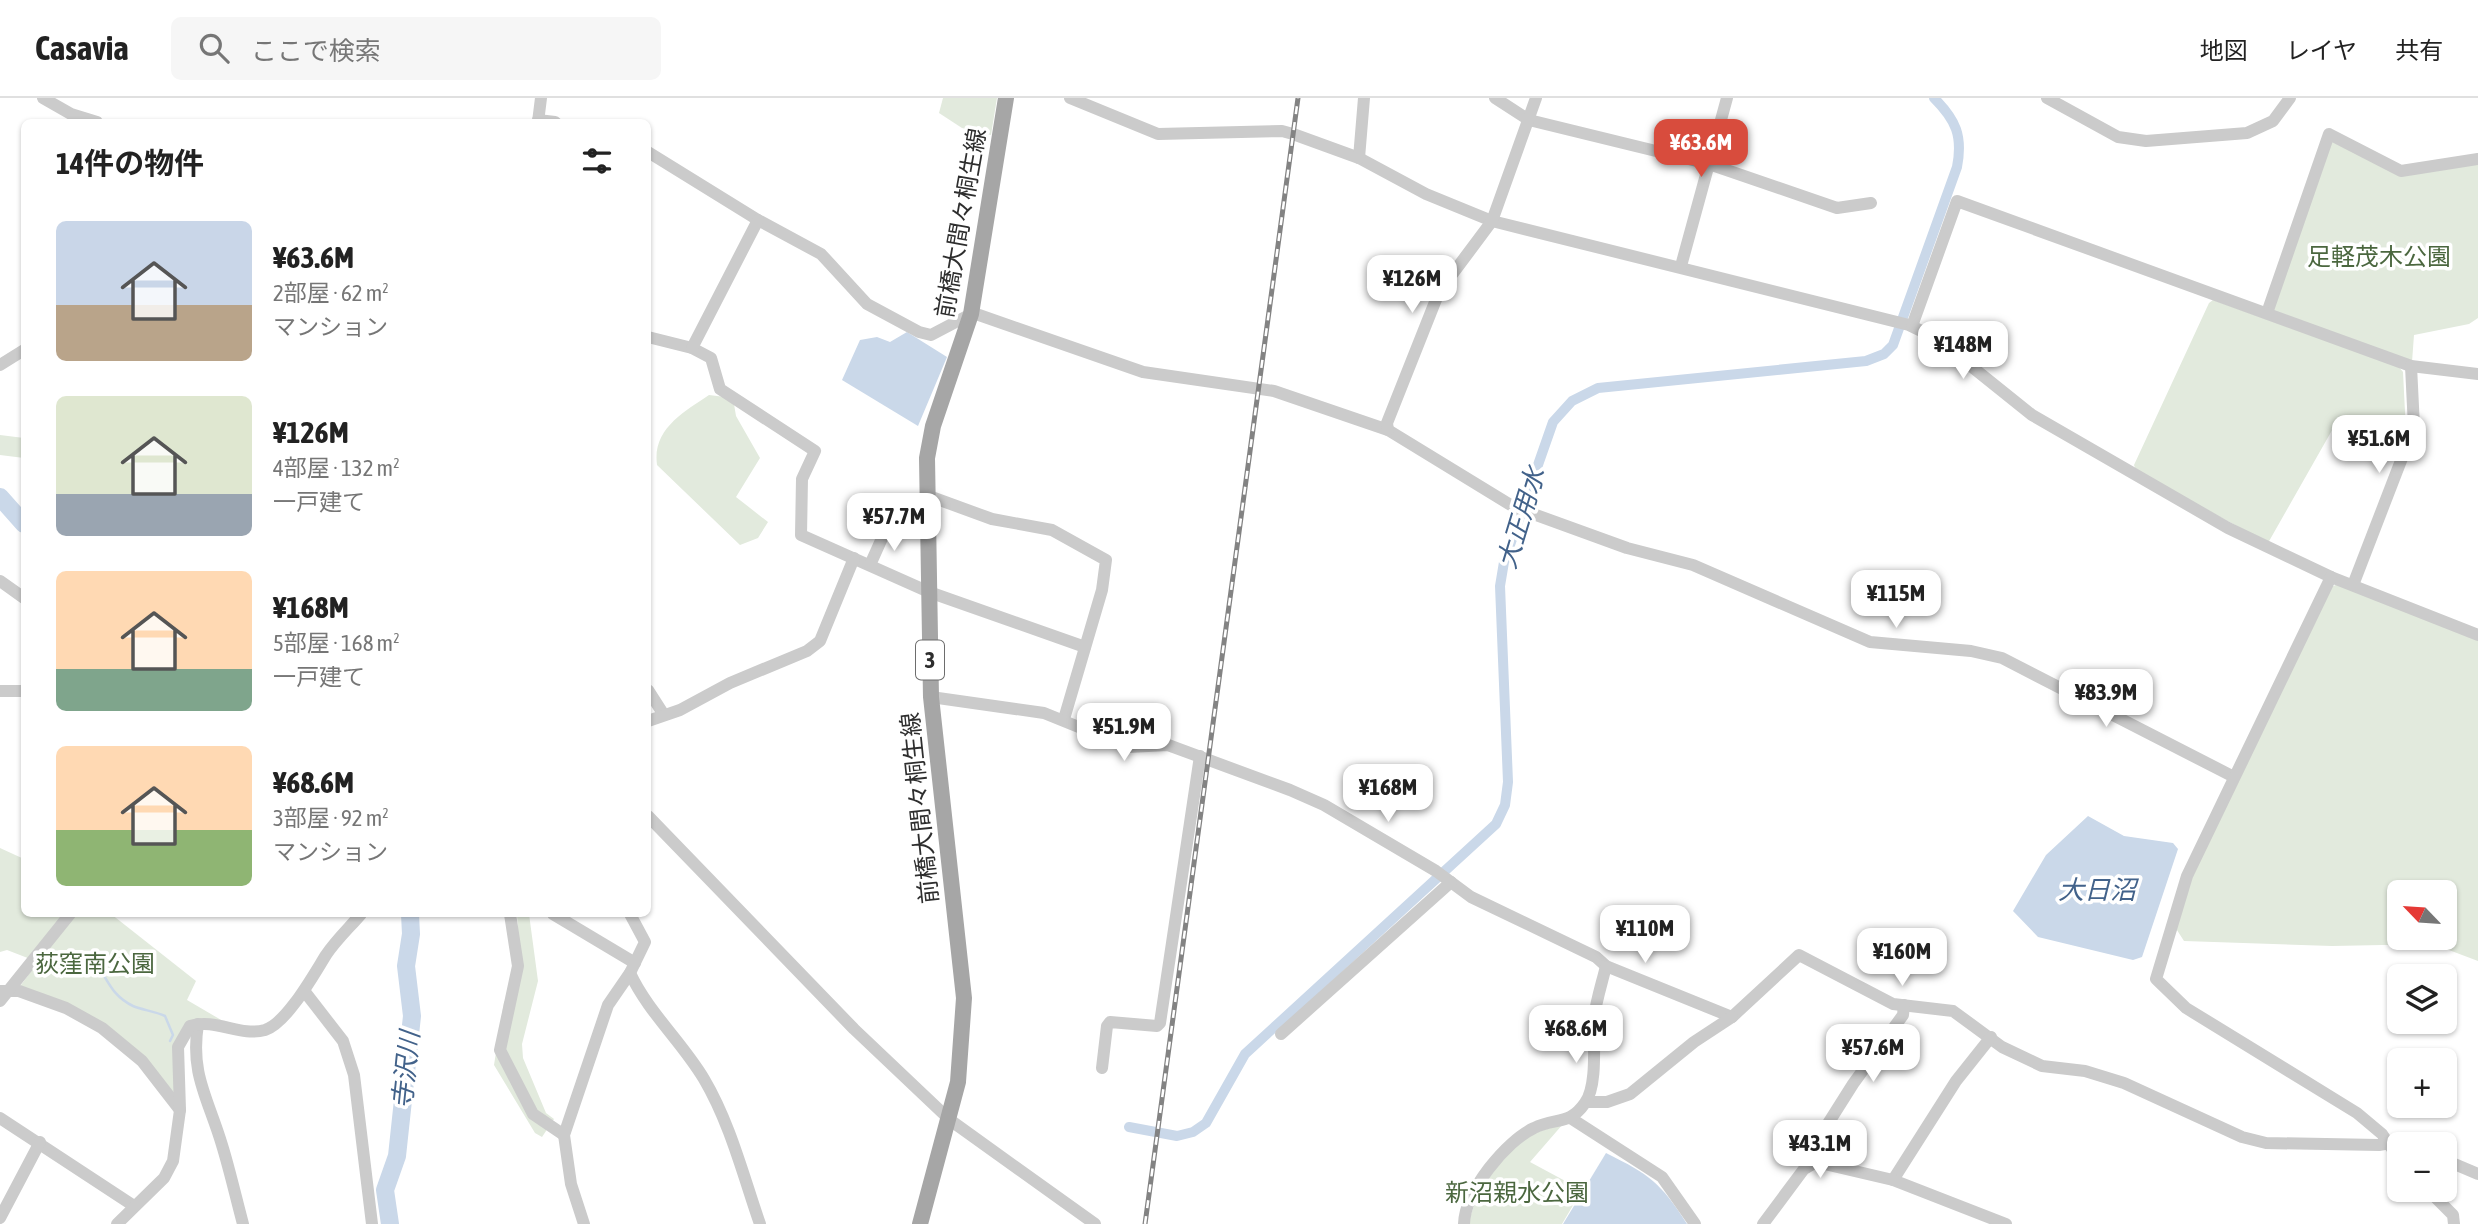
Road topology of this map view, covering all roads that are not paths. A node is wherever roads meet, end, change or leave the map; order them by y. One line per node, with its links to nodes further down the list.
1 (43, 98): 11 (street)
2 (541, 98): 12 (street)
3 (1006, 98): 23 (main road, 前橋大間々桐生線 / 3)
4 (1070, 98): 15 (street)
5 (1364, 98): 15 (street)
6 (1495, 98): 13 (street)
7 (1536, 98): 13 (street)
8 (1727, 98): 17 (street)
9 (2047, 98): 10 (street)
10 (2290, 98)
11 (74, 118)
12 (538, 119)
13 (1529, 120): 17 (street); 20 (street)
14 (651, 154): 19 (street)
15 (1359, 158): 20 (street)
16 (2478, 159): 22 (street)
17 (1709, 164): 18 (street); 21 (street)
18 (1871, 203)
19 (758, 220): 23 (street); 26 (street)
20 (1492, 220): 21 (street); 31 (street)
21 (1681, 266): 24 (street)
22 (2267, 313): 24 (street); 29 (street)
23 (971, 314): 31 (street); 32 (main road, 前橋大間々桐生線 / 3)
24 (1911, 325): 36 (street)
25 (651, 338): 26 (street)
26 (692, 348): 34 (street)
27 (21, 352): 28 (street)
28 (0, 365)
29 (2411, 366): 30 (street); 38 (street)
30 (2478, 374)
31 (1388, 430): 51 (street)
32 (926, 495): 39 (main road, 前橋大間々桐生線 / 3); 42 (street)
33 (887, 527): 35 (street)
34 (854, 558): 35 (street); 47 (street)
35 (870, 565): 39 (street)
36 (2331, 577): 38 (street); 51 (street)
37 (0, 581): 40 (street)
38 (2353, 585): 41 (street)
39 (929, 592): 42 (street); 46 (main road, 前橋大間々桐生線 / 3)
40 (21, 596)
41 (2478, 635)
42 (1085, 647): 48 (street)
43 (0, 691): 44 (street)
44 (21, 691)
45 (651, 695): 47 (street)
46 (931, 697): 48 (street); 73 (main road, 前橋大間々桐生線 / 3)
47 (664, 715): 49 (street)
48 (1064, 719): 50 (street)
49 (651, 720)
50 (1200, 756): 53 (street); 68 (street)
51 (2234, 777): 75 (street)
52 (651, 819): 73 (street)
53 (1449, 881): 59 (street); 66 (street)
54 (67, 917): 62 (street)
55 (358, 917): 61 (street)
56 (510, 917): 74 (street)
57 (557, 917): 60 (street)
58 (632, 917): 60 (street)
59 (1606, 966): 64 (street); 69 (street)
60 (633, 968): 74 (street); 89 (street)
61 (305, 992): 65 (street); 87 (street)
62 (2, 995): 70 (street)
63 (1904, 1005): 64 (street); 67 (street); 78 (street)
64 (1732, 1017): 69 (street)
65 (198, 1024): 70 (street); 86 (street)
66 (1281, 1034)
67 (1991, 1037): 77 (street); 81 (street)
68 (1102, 1068)
69 (1587, 1102): 72 (street)
70 (180, 1110): 83 (street)
71 (0, 1118): 76 (street)
72 (1572, 1119): 92 (street); 93 (street)
73 (950, 1120): 90 (main road, 前橋大間々桐生線 / 3); 91 (street)
74 (564, 1135): 88 (street)
75 (2387, 1137)
76 (40, 1142): 83 (street); 84 (street)
77 (2387, 1144)
78 (1816, 1162): 81 (street); 94 (street)
79 (2457, 1165): 80 (street)
80 (2478, 1174)
81 (1893, 1180): 95 (street)
82 (2439, 1202): 96 (street)
83 (134, 1206): 85 (street)
84 (0, 1218)
85 (117, 1224)
86 (243, 1224)
87 (372, 1224)
88 (584, 1224)
89 (760, 1224)
90 (920, 1224)
91 (1095, 1224)
92 (1464, 1224)
93 (1695, 1224)
94 (1763, 1224)
95 (2006, 1224)
96 (2454, 1224)

